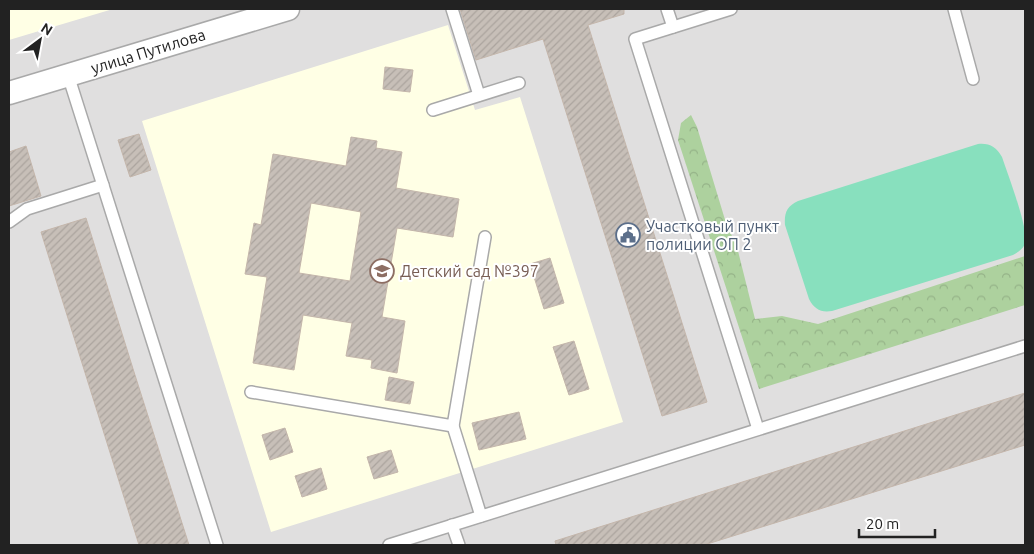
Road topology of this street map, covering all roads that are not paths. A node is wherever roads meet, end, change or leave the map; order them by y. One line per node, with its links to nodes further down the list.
1 (288, 9): 7 (street, улица Путилова)
2 (452, 9): 11 (lane)
3 (668, 9): 6 (lane)
4 (731, 9): 6 (lane)
5 (954, 9): 8 (lane)
6 (673, 27): 19 (lane)
7 (68, 75): 10 (street, улица Путилова); 13 (lane)
8 (973, 79)
9 (518, 83): 11 (lane)
10 (9, 93)
11 (480, 95): 12 (lane)
12 (433, 110)
13 (103, 185): 14 (lane); 22 (lane)
14 (9, 222)
15 (485, 236): 18 (lane)
16 (1025, 346): 19 (lane)
17 (251, 392): 18 (lane)
18 (453, 426): 20 (lane)
19 (758, 429): 20 (lane)
20 (481, 516): 21 (lane)
21 (452, 525): 23 (lane); 24 (lane)
22 (217, 545)
23 (389, 545)
24 (459, 545)

